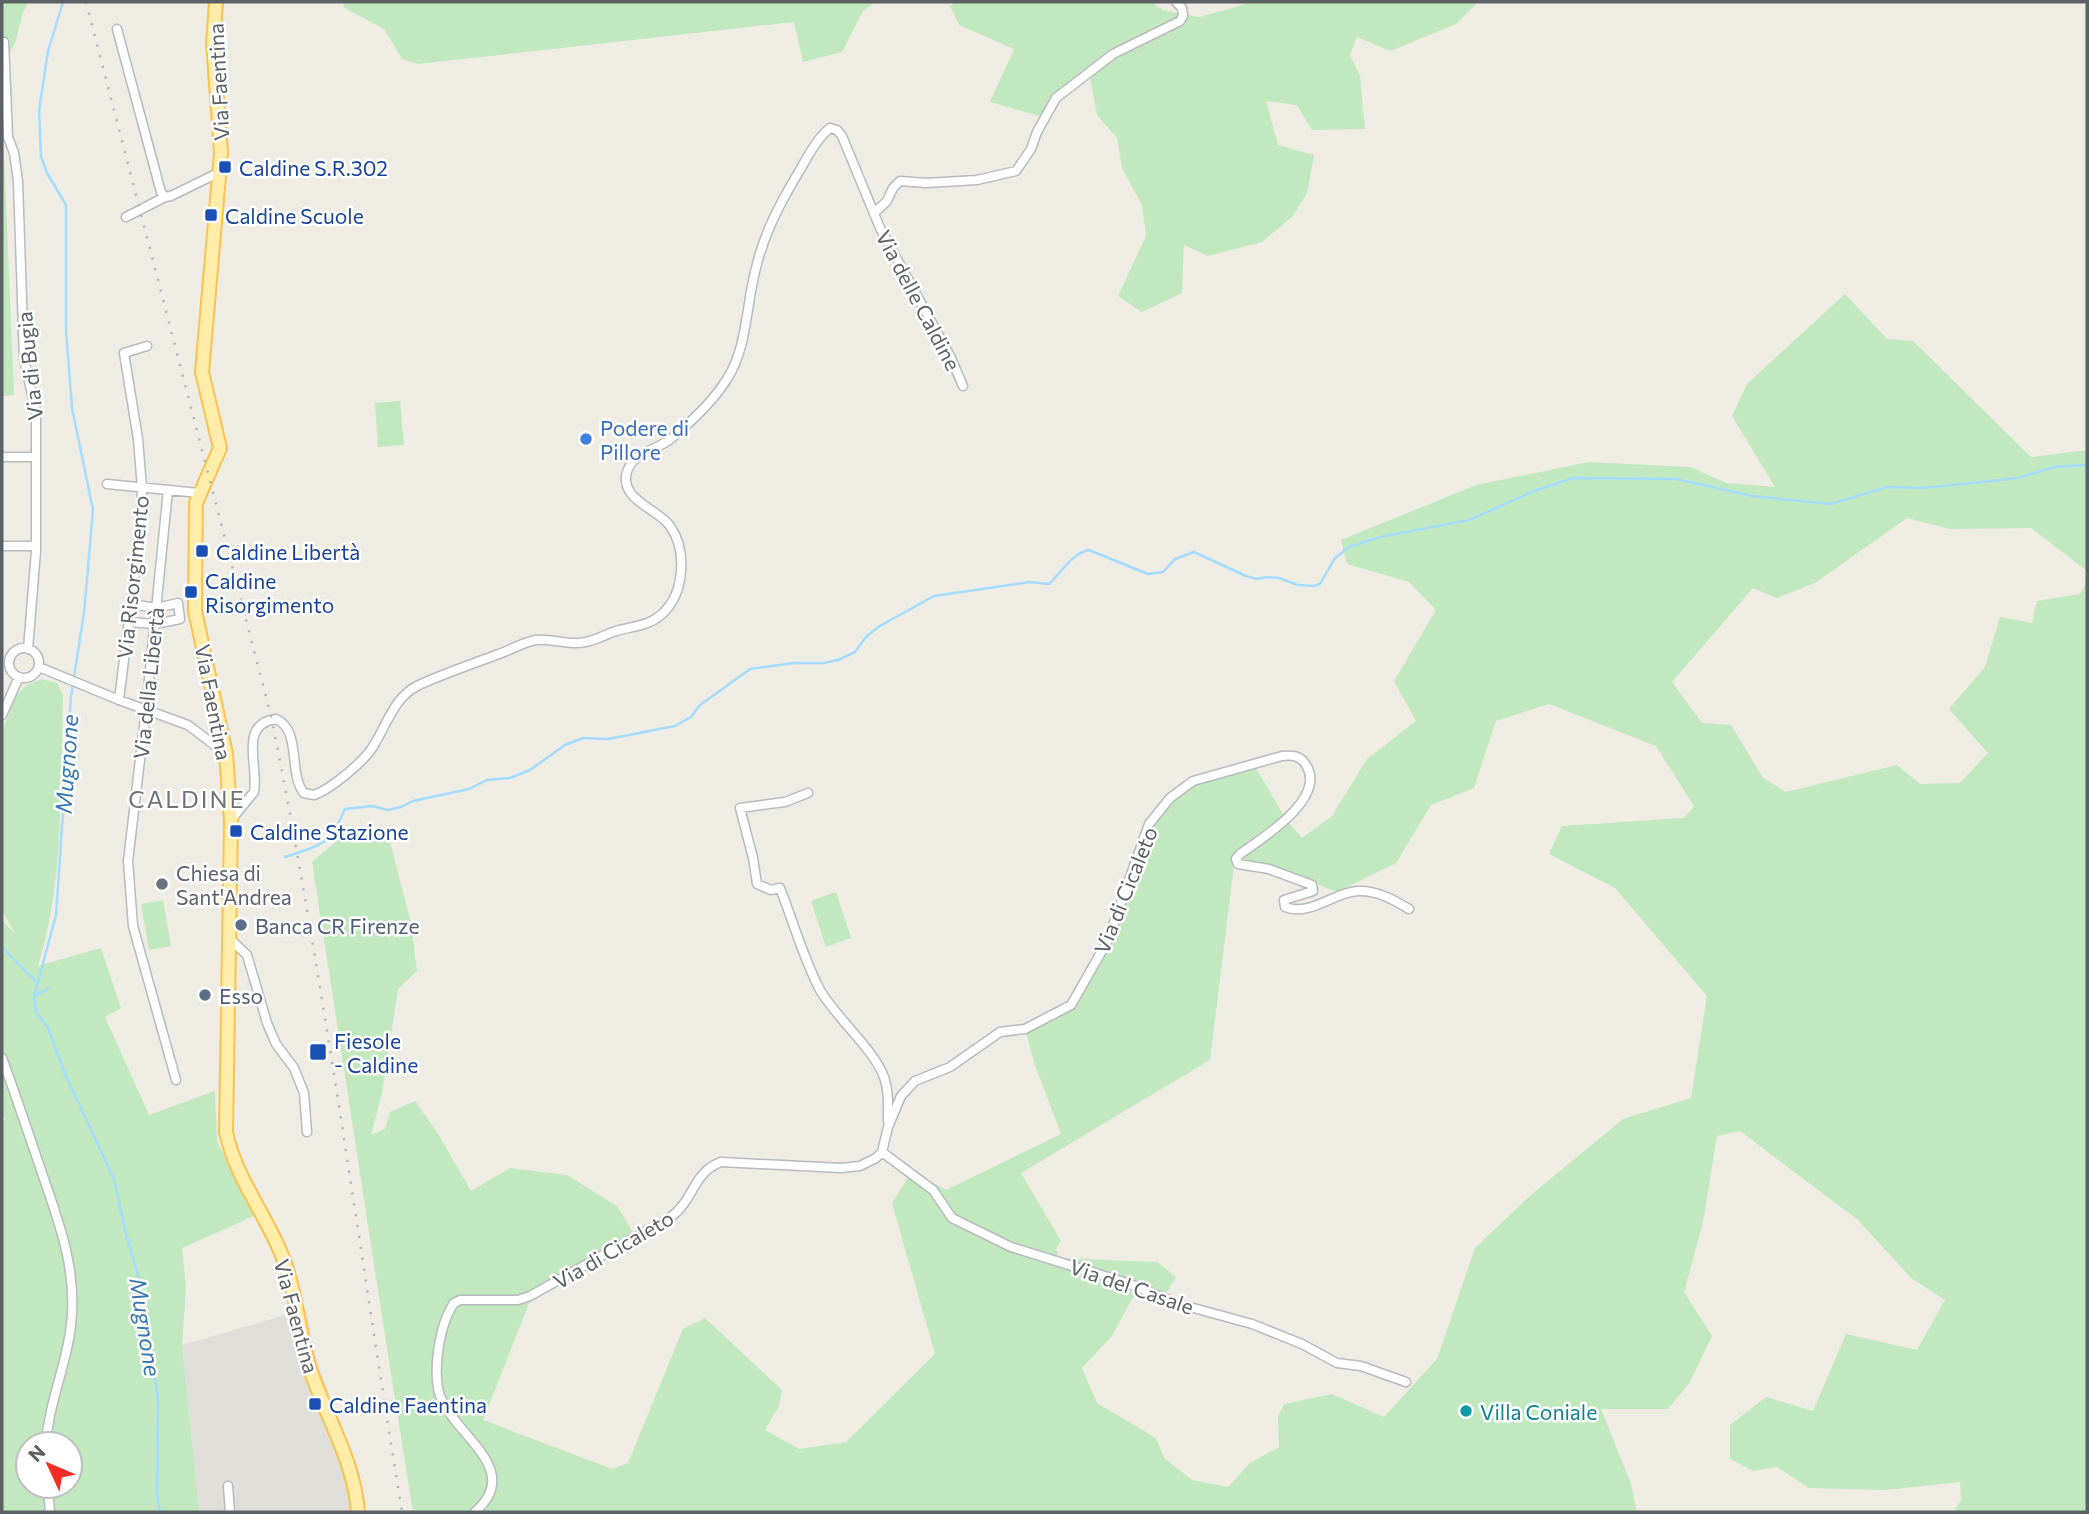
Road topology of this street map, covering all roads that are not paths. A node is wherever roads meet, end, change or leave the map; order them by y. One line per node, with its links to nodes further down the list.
1 (216, 2): 5 (main road, Via Faentina)
2 (1176, 2): 7 (street, Via delle Caldine)
3 (117, 29): 6 (street)
4 (4, 42): 12 (street, Via di Bugia)
5 (220, 172): 6 (street); 16 (main road, Via Faentina)
6 (165, 197): 8 (street)
7 (874, 213): 10 (street, Via delle Caldine); 32 (street, Via delle Caldine)
8 (127, 217)
9 (147, 345): 14 (street, Via Risorgimento)
10 (963, 386)
11 (2, 457): 12 (street)
12 (36, 457): 18 (street, Via di Bugia)
13 (107, 484): 14 (street)
14 (142, 488): 15 (street); 19 (street, Via Risorgimento)
15 (168, 490): 16 (street); 20 (street, Via della Libertà)
16 (199, 494): 30 (main road, Via Faentina)
17 (2, 547): 18 (street)
18 (36, 547): 23 (street, Via di Bugia)
19 (131, 604): 20 (street); 21 (street, Via Risorgimento)
20 (156, 608): 22 (street, Via della Libertà); 22 (street)
21 (128, 622): 22 (street); 27 (street, Via Risorgimento)
22 (155, 624): 28 (street, Via della Libertà)
23 (28, 649): 24 (street); 25 (street)
24 (6, 658): 26 (street)
25 (39, 667): 26 (street); 27 (street)
26 (19, 677): 29 (street)
27 (119, 700): 28 (street)
28 (146, 709): 30 (street); 36 (street, Via della Libertà)
29 (2, 715)
30 (226, 754): 32 (main road, Via Faentina)
31 (808, 793): 37 (street)
32 (231, 821): 34 (main road, Via Faentina)
33 (1409, 909): 37 (street, Via di Cicaleto)
34 (230, 939): 38 (street); 44 (main road, Via Faentina)
35 (2, 1058): 41 (street)
36 (176, 1080)
37 (888, 1127): 39 (street, Via di Cicaleto)
38 (307, 1132)
39 (882, 1152): 40 (street, Via del Casale); 45 (street, Via di Cicaleto)
40 (1406, 1382)
41 (48, 1430)
42 (228, 1486): 43 (street)
43 (230, 1512)
44 (358, 1512)
45 (475, 1512)

